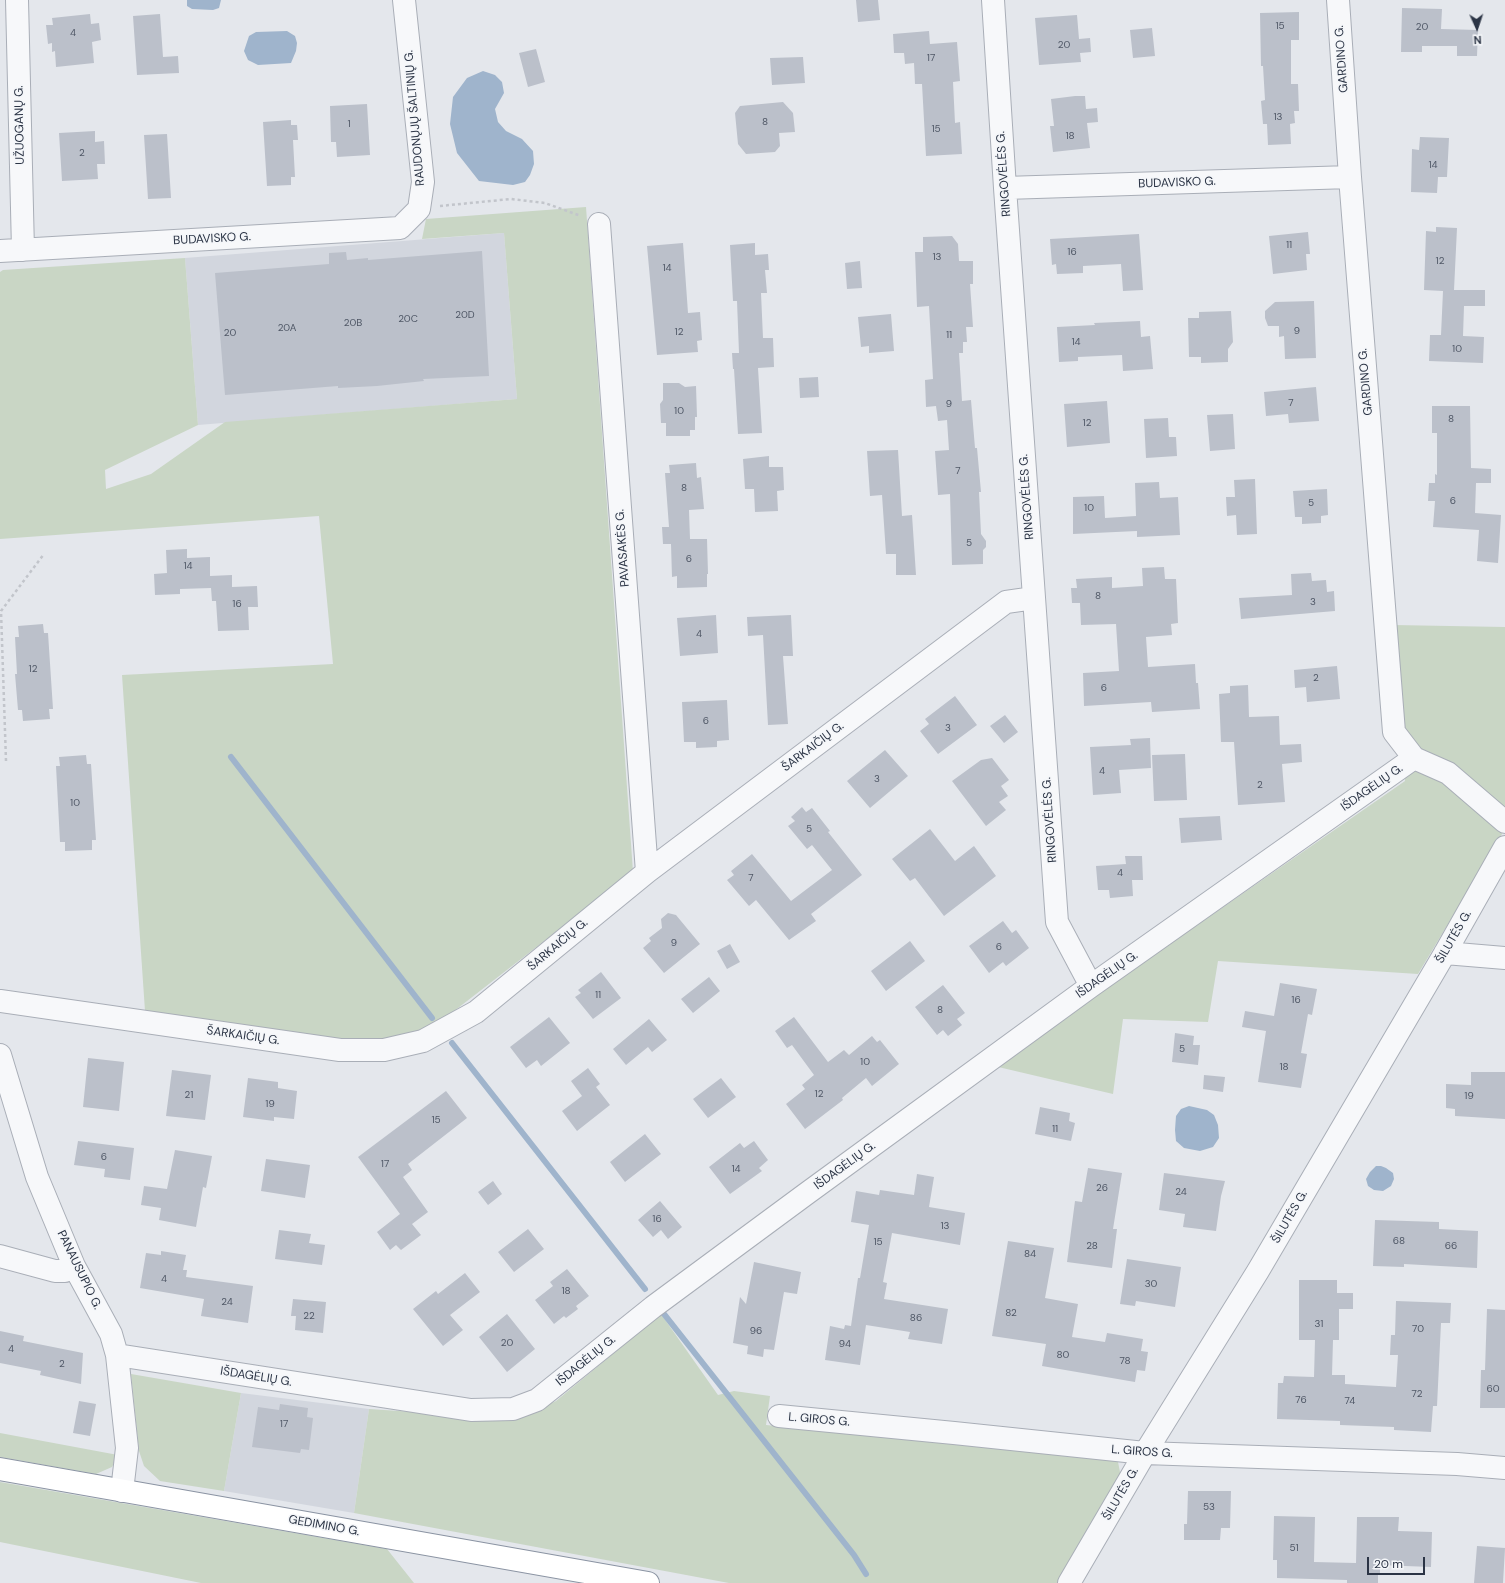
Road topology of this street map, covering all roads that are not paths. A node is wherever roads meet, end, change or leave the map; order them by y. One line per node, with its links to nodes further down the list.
1 (17, 0): 9 (street, UŽUOGANŲ G.)
2 (404, 0): 8 (street, RAUDONŲJŲ ŠALTINIŲ G.)
3 (993, 0): 6 (street, RINGOVĖLĖS G.)
4 (1338, 0): 5 (street, GARDINO G.)
5 (1350, 177): 6 (street, BUDAVISKO G.); 12 (street, GARDINO G.)
6 (1005, 188): 11 (street, RINGOVĖLĖS G.)
7 (599, 224): 15 (street, PAVASAKĖS G.)
8 (400, 228): 9 (street, BUDAVISKO G.)
9 (23, 250): 10 (street)
10 (0, 251)
11 (1034, 598): 15 (street, ŠARKAIČIŲ G.); 18 (street, RINGOVĖLĖS G.)
12 (1414, 758): 13 (street, IŠDAGĖLIŲ G.); 18 (street, IŠDAGĖLIŲ G.)
13 (1505, 822)
14 (1505, 848): 16 (street, ŠILUTĖS G.)
15 (647, 872): 19 (street, ŠARKAIČIŲ G.)
16 (1445, 953): 17 (street); 25 (street, ŠILUTĖS G.)
17 (1505, 958)
18 (1091, 986): 23 (street, IŠDAGĖLIŲ G.)
19 (0, 1001)
20 (0, 1055): 22 (street, PANAUSUPIO G.)
21 (0, 1256): 22 (street)
22 (74, 1266): 23 (street, PANAUSUPIO G.)
23 (117, 1355): 28 (street, PANAUSUPIO G.)
24 (780, 1416): 25 (street, L. GIROS G.)
25 (1145, 1453): 26 (street, L. GIROS G.); 30 (street, ŠILUTĖS G.)
26 (1505, 1468)
27 (0, 1469): 28 (highway, GEDIMINO G.)
28 (122, 1491): 29 (highway, GEDIMINO G.)
29 (648, 1583)
30 (1069, 1583)

